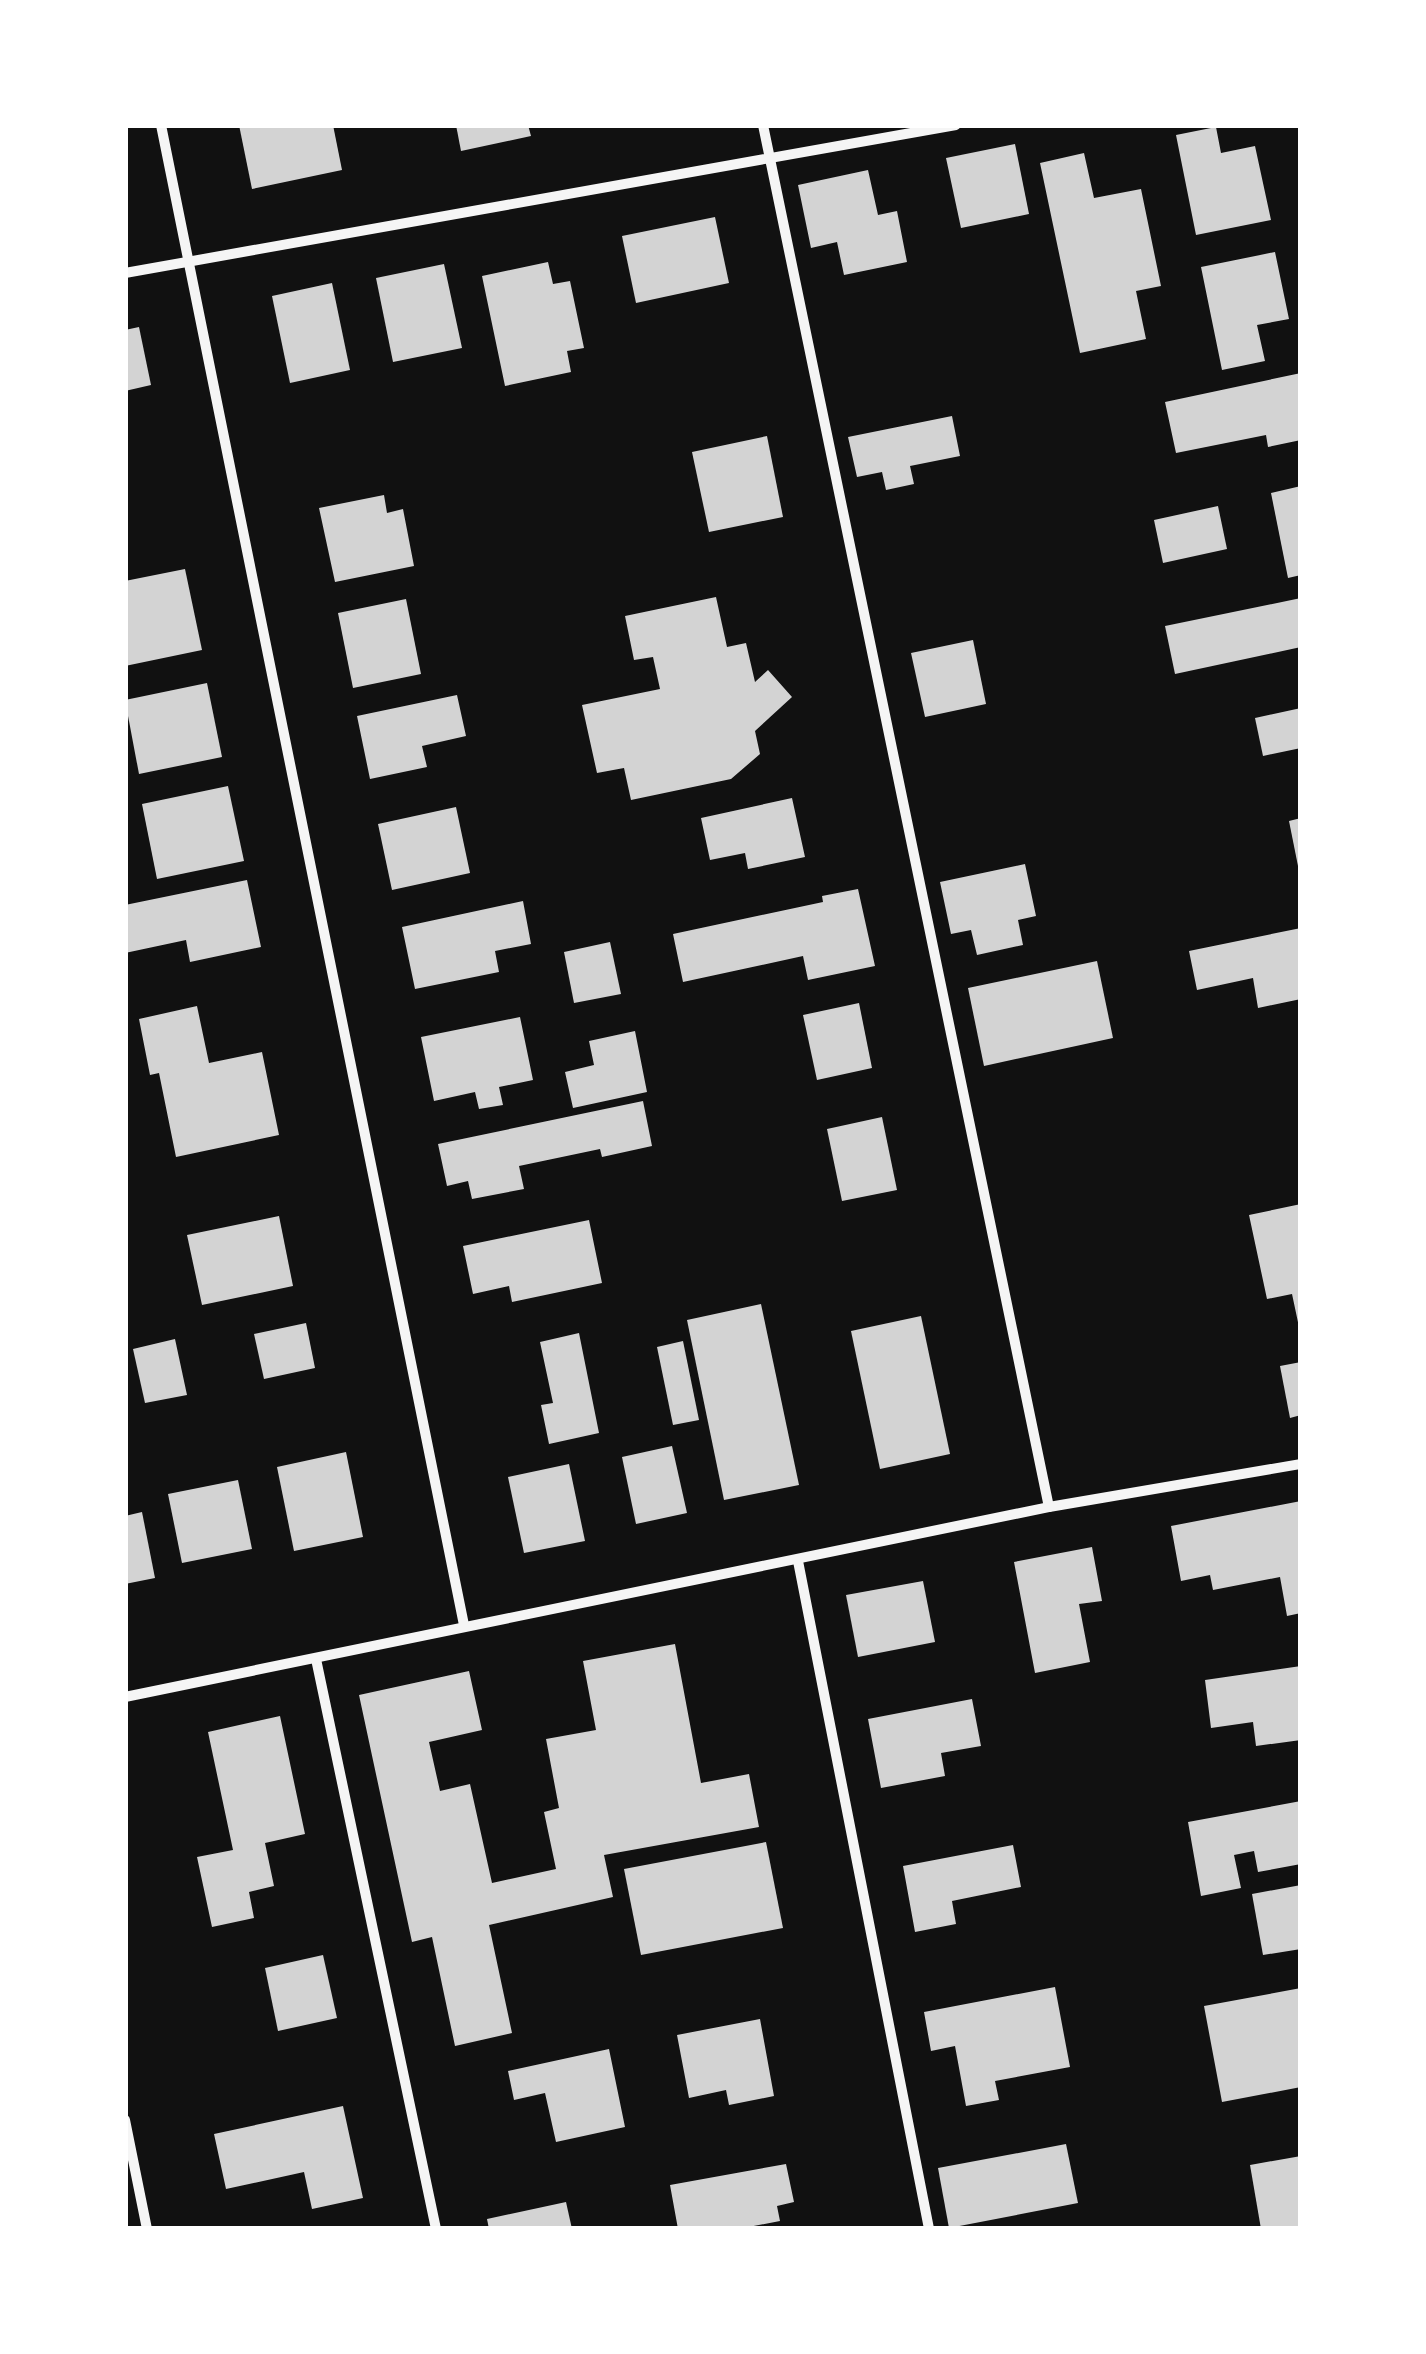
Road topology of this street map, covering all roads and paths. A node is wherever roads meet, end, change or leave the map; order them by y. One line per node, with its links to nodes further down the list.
1 (160, 125): 5 (street)
2 (763, 125): 4 (street)
3 (956, 125): 4 (street)
4 (769, 156): 5 (street); 8 (street)
5 (188, 262): 6 (street); 10 (street)
6 (125, 273)
7 (1301, 1464): 8 (street)
8 (1049, 1506): 9 (street)
9 (798, 1562): 10 (street); 16 (street)
10 (464, 1625): 11 (street)
11 (316, 1659): 12 (street); 15 (street)
12 (125, 1696)
13 (125, 2120): 14 (street)
14 (147, 2229)
15 (436, 2229)
16 (928, 2229)

